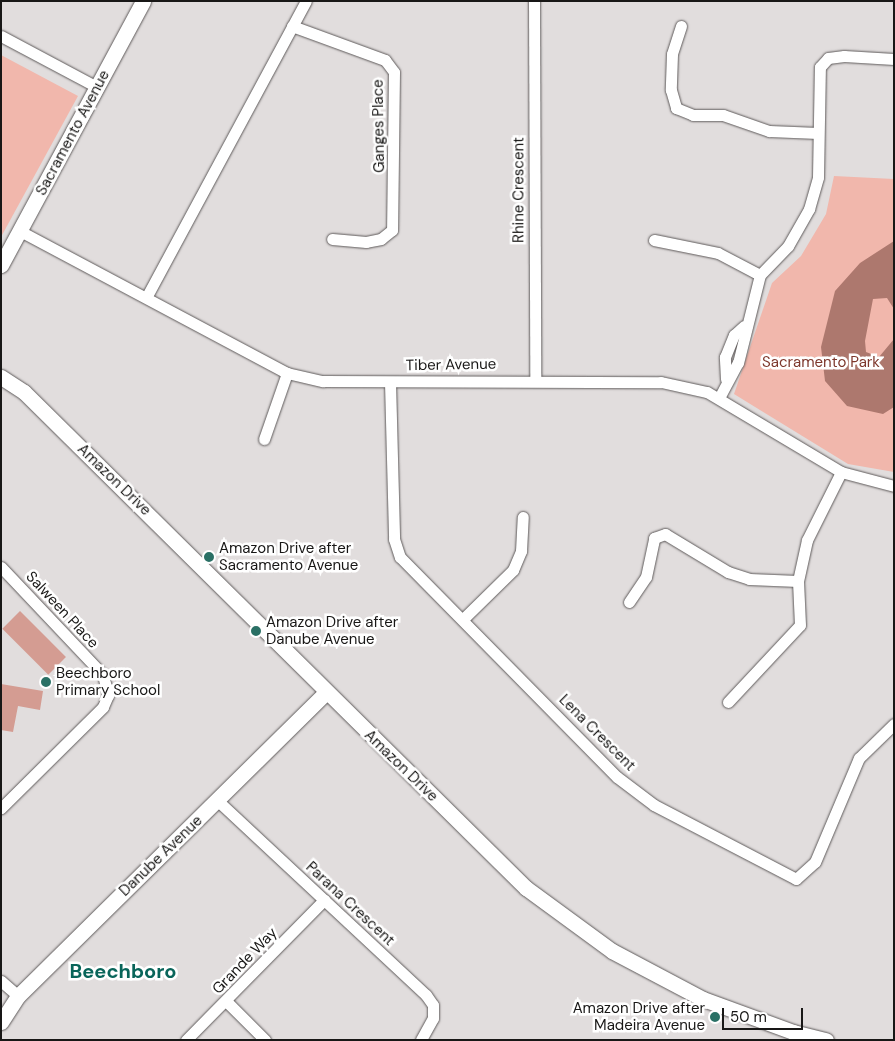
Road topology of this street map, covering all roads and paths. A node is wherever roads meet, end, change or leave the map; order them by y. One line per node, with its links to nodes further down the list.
1 (143, 1): 8 (street, Sacramento Avenue)
2 (306, 1): 4 (street)
3 (534, 1): 18 (street, Rhine Crescent)
4 (292, 26): 11 (street, Ganges Place); 15 (street)
5 (681, 26): 9 (street)
6 (1, 36): 8 (street)
7 (894, 59): 9 (street)
8 (97, 87): 10 (street, Sacramento Avenue)
9 (818, 133): 14 (street)
10 (20, 231): 13 (street, Sacramento Avenue); 15 (street, Tiber Avenue)
11 (332, 239)
12 (654, 240): 14 (street)
13 (1, 265)
14 (760, 275): 21 (street)
15 (147, 296): 16 (street, Tiber Avenue)
16 (287, 373): 19 (street, Tiber Avenue); 23 (street)
17 (1, 377): 22 (street, Amazon Drive)
18 (535, 378): 19 (street, Tiber Avenue); 21 (street, Tiber Avenue)
19 (390, 382): 30 (street, Lena Crescent)
20 (1, 388): 22 (street, Amazon Drive)
21 (719, 398): 24 (street, Tiber Avenue)
22 (34, 406): 31 (street, Amazon Drive)
23 (264, 439)
24 (840, 472): 25 (street, Tiber Avenue); 28 (street)
25 (894, 486)
26 (523, 517): 30 (street)
27 (1, 567): 35 (street, Salween Place)
28 (798, 581): 29 (street); 32 (street)
29 (629, 602)
30 (463, 619): 33 (street, Lena Crescent)
31 (325, 693): 34 (street, Danube Avenue); 44 (street, Amazon Drive)
32 (728, 702)
33 (894, 724)
34 (218, 801): 36 (street, Parana Crescent); 38 (street, Danube Avenue)
35 (1, 808)
36 (324, 900): 39 (street, Grande Way); 43 (street, Parana Crescent)
37 (1, 981): 38 (street)
38 (18, 996): 40 (street, Danube Avenue)
39 (227, 1002): 41 (street, Grande Way); 42 (street)
40 (1, 1022)
41 (186, 1040)
42 (265, 1040)
43 (421, 1040)
44 (826, 1040)

